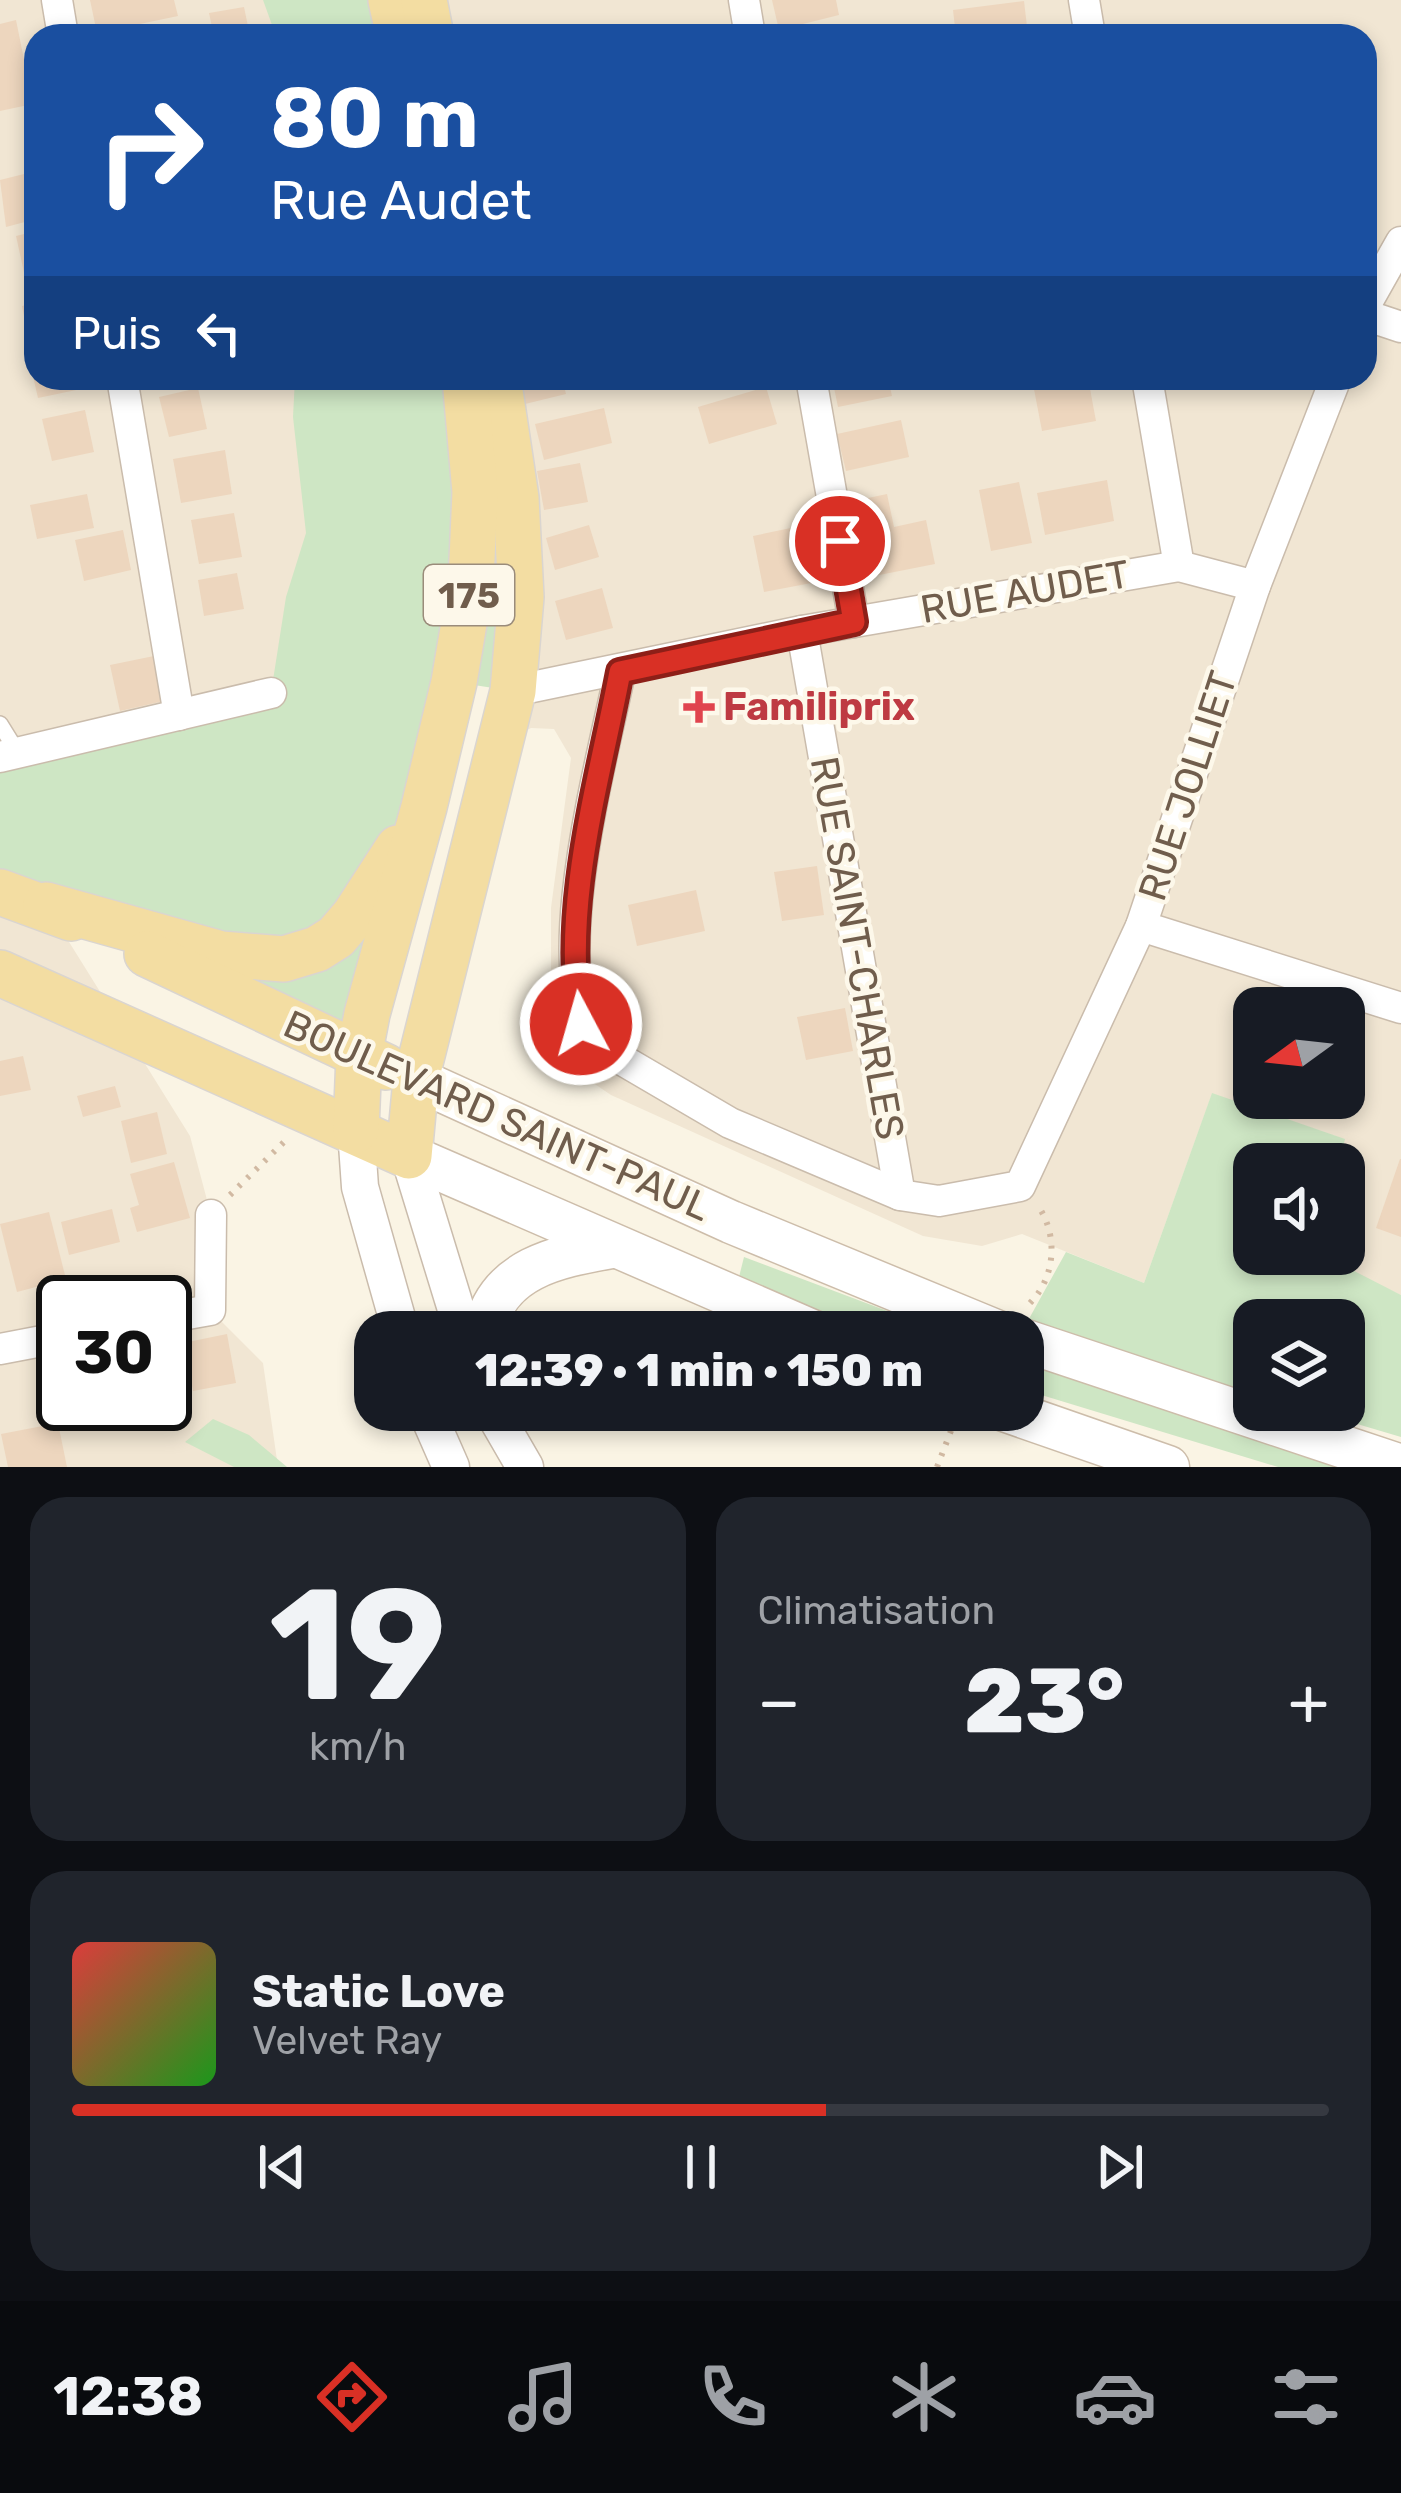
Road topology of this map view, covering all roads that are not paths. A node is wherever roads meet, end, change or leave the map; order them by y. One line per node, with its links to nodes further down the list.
1 (1401, 242): 2 (street)
2 (1377, 285)
3 (124, 390): 16 (street)
4 (466, 390): 19 (main road, 175)
5 (500, 390): 14 (main road, 175)
6 (813, 390): 11 (street)
7 (1150, 390): 9 (street)
8 (1331, 390): 10 (street, RUE JOLLIET)
9 (1179, 566): 10 (street, RUE AUDET); 11 (street, RUE AUDET)
10 (1255, 586): 22 (street, RUE JOLLIET)
11 (854, 622): 12 (street, RUE AUDET)
12 (802, 631): 13 (street, RUE AUDET); 29 (street, RUE SAINT-CHARLES)
13 (620, 672): 14 (street, RUE AUDET); 29 (street)
14 (513, 691): 26 (main road, 175)
15 (271, 693): 16 (street)
16 (179, 715): 18 (street)
17 (0, 724): 18 (lane)
18 (9, 755)
19 (424, 807): 21 (main road); 25 (main road, 175)
20 (0, 892): 21 (main road, BOULEVARD SAINT-PAUL)
21 (46, 905): 25 (main road, BOULEVARD SAINT-PAUL)
22 (1141, 926): 24 (street); 29 (street, RUE JOLLIET)
23 (0, 973): 27 (main road, BOULEVARD SAINT-PAUL)
24 (1401, 1008)
25 (359, 1056): 26 (main road, BOULEVARD SAINT-PAUL); 27 (main road, 175)
26 (416, 1079): 28 (main road, 175); 36 (main road, BOULEVARD SAINT-PAUL)
27 (356, 1130): 28 (main road, BOULEVARD SAINT-PAUL); 32 (street)
28 (409, 1156): 31 (main road, BOULEVARD SAINT-PAUL); 33 (street)
29 (900, 1195)
30 (211, 1215): 37 (street)
31 (611, 1247): 34 (main road); 35 (main road, BOULEVARD SAINT-PAUL)
32 (394, 1311)
33 (457, 1311)
34 (490, 1311)
35 (764, 1311)
36 (947, 1311)
37 (192, 1313)
38 (36, 1342): 40 (street)
39 (1044, 1347): 44 (main road)
40 (0, 1348)
41 (1044, 1424): 47 (main road)
42 (435, 1431): 45 (street)
43 (504, 1431): 46 (street)
44 (1401, 1466)
45 (451, 1467)
46 (525, 1467)
47 (1168, 1467)

